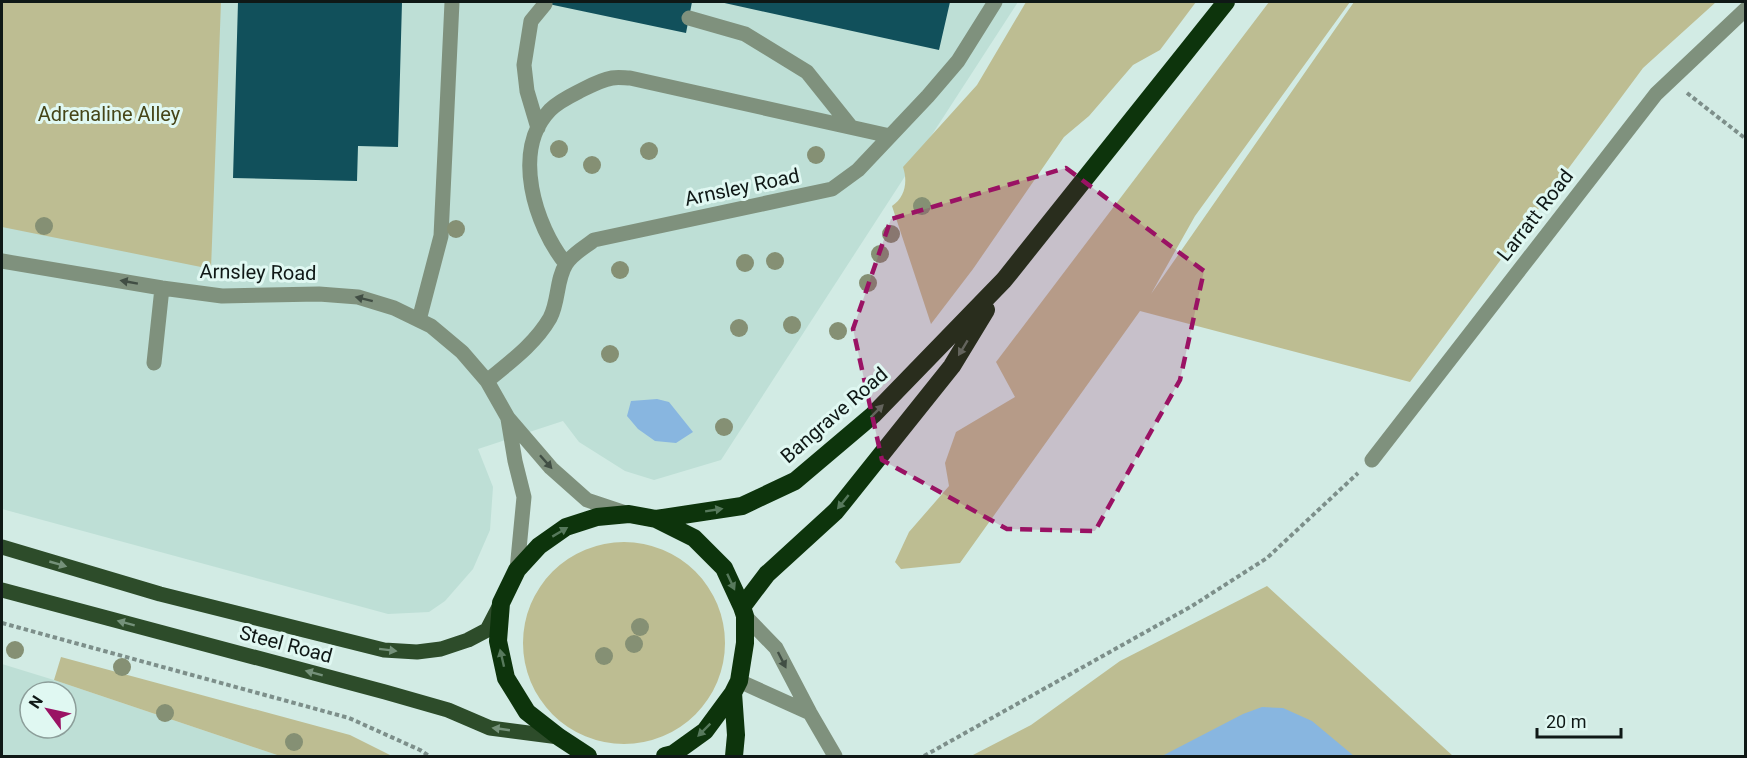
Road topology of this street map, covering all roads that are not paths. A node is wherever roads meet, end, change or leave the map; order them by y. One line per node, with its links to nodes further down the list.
1 (452, 2): 14 (street)
2 (995, 2): 9 (street)
3 (1226, 2): 12 (highway, Bangrave Road)
4 (545, 4): 8 (street)
5 (1746, 9): 18 (street, Larratt Road)
6 (689, 18): 7 (street)
7 (851, 127): 8 (street); 9 (street)
8 (538, 128): 11 (street)
9 (890, 136): 11 (street, Arnsley Road)
10 (2, 261): 13 (street, Arnsley Road, one-way to 10)
11 (566, 264): 16 (street)
12 (1004, 280): 20 (highway, Bangrave Road, one-way to 12); 25 (highway, Bangrave Road, one-way to 25)
13 (162, 288): 14 (street, Arnsley Road, one-way to 13); 15 (street)
14 (419, 320): 16 (street, Arnsley Road)
15 (153, 363)
16 (487, 381): 17 (street, Arnsley Road)
17 (508, 418): 19 (street, Arnsley Road, one-way to 19); 22 (street, Arnsley Road)
18 (1372, 460)
19 (629, 514): 20 (highway); 22 (highway, one-way to 19)
20 (656, 519): 25 (highway, one-way to 25)
21 (2, 547): 24 (main road, Steel Road, one-way to 24)
22 (517, 570): 24 (highway)
23 (2, 590): 28 (main road, Steel Road, one-way to 23)
24 (501, 603): 28 (highway, one-way to 24)
25 (743, 611): 26 (highway); 27 (street, one-way to 27)
26 (736, 687): 27 (street); 30 (highway, one-way to 30); 31 (highway)
27 (810, 713): 32 (street)
28 (558, 737): 29 (highway)
29 (588, 756)
30 (665, 756)
31 (734, 756)
32 (835, 756)

